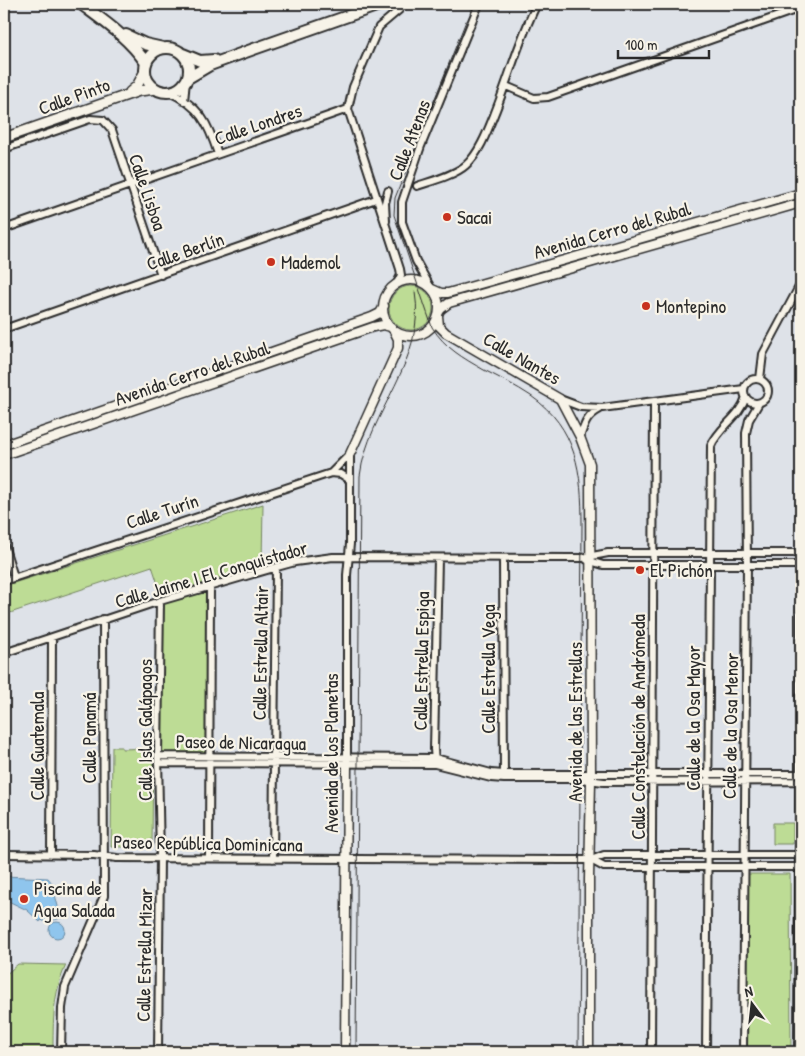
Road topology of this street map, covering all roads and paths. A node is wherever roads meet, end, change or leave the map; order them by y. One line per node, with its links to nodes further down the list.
1 (82, 4): 7 (main road)
2 (382, 4): 9 (main road)
3 (479, 4): 22 (street, Calle Atenas)
4 (537, 4): 13 (street)
5 (801, 8): 13 (street)
6 (399, 10): 18 (street)
7 (115, 29): 8 (main road); 11 (main road)
8 (162, 48): 10 (main road); 11 (main road)
9 (251, 50): 10 (main road); 12 (main road)
10 (183, 54): 12 (main road)
11 (145, 67): 14 (main road); 16 (main road)
12 (187, 80): 15 (main road); 17 (street)
13 (506, 86): 24 (street)
14 (156, 89): 15 (main road); 16 (main road, Calle Pinto)
15 (169, 92): 17 (street)
16 (126, 95): 19 (main road, Calle Pinto)
17 (184, 101): 21 (street)
18 (348, 109): 21 (street, Calle Londres); 28 (street)
19 (4, 138)
20 (4, 149): 23 (street, Calle Lisboa)
21 (218, 154): 23 (street, Calle Londres)
22 (410, 178): 24 (street); 25 (street, Calle Atenas)
23 (130, 185): 31 (street, Calle Londres); 32 (street, Calle Lisboa)
24 (417, 186): 25 (street)
25 (406, 190): 35 (street, Calle Atenas)
26 (388, 191): 30 (street, Calle Atenas)
27 (801, 193): 35 (street, Avenida Cerro del Rubal)
28 (376, 199): 30 (street); 32 (street, Calle Berlín)
29 (801, 204): 37 (street, Avenida Cerro del Rubal)
30 (387, 227): 34 (street)
31 (4, 229)
32 (161, 275): 39 (street, Calle Berlín)
33 (801, 283): 40 (street)
34 (396, 285): 35 (street); 36 (street)
35 (431, 288): 37 (street)
36 (384, 306): 38 (street); 48 (street, Avenida Cerro del Rubal)
37 (438, 314): 38 (street); 43 (street, Calle Nantes)
38 (392, 328): 49 (street, Calle Turín); 50 (street, Avenida Cerro del Rubal)
39 (4, 329)
40 (760, 379): 41 (street); 45 (street)
41 (744, 390): 42 (street); 44 (street, Calle Nantes)
42 (746, 397): 45 (street); 55 (street, Calle de la Osa Mayor)
43 (560, 399): 46 (street, Calle Nantes); 47 (street, Avenida de las Estrellas)
44 (654, 402): 46 (street, Calle Nantes); 54 (street, Calle Constelación de Andrómeda)
45 (759, 403): 56 (street, Calle de la Osa Menor)
46 (602, 408): 47 (street)
47 (580, 437): 61 (street, Avenida de las Estrellas)
48 (4, 445)
49 (350, 454): 51 (street, Calle Turín); 52 (street, Avenida de los Planetas)
50 (4, 455)
51 (331, 473): 52 (street); 67 (street, Calle Turín)
52 (350, 480): 58 (street, Avenida de los Planetas)
53 (4, 545): 67 (street)
54 (654, 552): 55 (street, Calle Jaime I El Conquistador); 61 (street, Calle Jaime I El Conquistador); 62 (street, Calle Constelación de Andrómeda)
55 (709, 553): 56 (street, Calle Jaime I El Conquistador); 63 (street, Calle de la Osa Mayor)
56 (747, 553): 57 (street, Calle Jaime I El Conquistador); 64 (street, Calle de la Osa Menor)
57 (801, 553)
58 (350, 557): 59 (street, Calle Jaime I El Conquistador); 66 (street, Calle Jaime I El Conquistador); 78 (street, Avenida de los Planetas)
59 (438, 558): 60 (street, Calle Jaime I El Conquistador); 79 (street, Calle Estrella Espiga)
60 (503, 558): 61 (street, Calle Jaime I El Conquistador); 83 (street, Calle Estrella Vega)
61 (591, 558): 62 (street, Calle Jaime I El Conquistador); 84 (street, Avenida de las Estrellas)
62 (654, 565): 63 (street, Calle Jaime I El Conquistador); 80 (street, Calle Constelación de Andrómeda)
63 (709, 565): 64 (street, Calle Jaime I El Conquistador); 82 (street, Calle de la Osa Mayor)
64 (747, 565): 65 (street, Calle Jaime I El Conquistador); 81 (street, Calle de la Osa Menor)
65 (801, 565)
66 (276, 568): 69 (street, Calle Jaime I El Conquistador); 77 (street, Calle Estrella Altair)
67 (14, 577): 68 (street, Calle Turín)
68 (4, 580)
69 (210, 587): 71 (street, Calle Jaime I El Conquistador); 76 (street)
70 (801, 591): 85 (street)
71 (160, 601): 72 (street, Calle Jaime I El Conquistador); 75 (street, Calle Islas Galápagos)
72 (104, 619): 73 (street, Calle Jaime I El Conquistador); 93 (street, Calle Panamá)
73 (52, 638): 74 (street, Calle Jaime I El Conquistador); 90 (street, Calle Guatemala)
74 (4, 653)
75 (158, 759): 76 (street, Paseo de Nicaragua); 96 (street, Calle Islas Galápagos)
76 (210, 759): 77 (street, Paseo de Nicaragua); 97 (street)
77 (274, 760): 78 (street, Paseo de Nicaragua); 98 (street, Calle Estrella Altair)
78 (347, 761): 79 (street, Paseo de Nicaragua); 99 (street, Avenida de los Planetas)
79 (435, 761): 83 (street, Paseo de Nicaragua)
80 (652, 773): 82 (street, Paseo de Nicaragua); 84 (street, Paseo de Nicaragua); 86 (street, Calle Constelación de Andrómeda)
81 (745, 773): 82 (street, Paseo de Nicaragua); 85 (street, Paseo de Nicaragua); 88 (street, Calle de la Osa Menor)
82 (708, 774): 87 (street, Calle de la Osa Mayor)
83 (504, 777): 84 (street, Paseo de Nicaragua)
84 (591, 777): 86 (street, Paseo de Nicaragua); 100 (street, Avenida de las Estrellas)
85 (800, 778): 88 (street, Paseo de Nicaragua); 92 (street)
86 (652, 782): 87 (street, Paseo de Nicaragua); 94 (street, Calle Constelación de Andrómeda)
87 (708, 782): 88 (street, Paseo de Nicaragua); 95 (street, Calle de la Osa Mayor)
88 (744, 782): 91 (street, Calle de la Osa Menor)
89 (4, 854): 90 (street, Paseo República Dominicana)
90 (51, 855): 93 (street, Paseo República Dominicana)
91 (744, 855): 92 (street, Paseo República Dominicana); 95 (street, Paseo República Dominicana); 103 (street, Calle de la Osa Menor)
92 (800, 855): 104 (street)
93 (103, 856): 96 (street, Paseo República Dominicana); 105 (street, Calle Panamá)
94 (652, 856): 95 (street, Paseo República Dominicana); 100 (street, Paseo República Dominicana); 101 (street, Calle Constelación de Andrómeda)
95 (708, 856): 102 (street, Calle de la Osa Mayor)
96 (160, 858): 97 (street, Paseo República Dominicana); 106 (street, Calle Estrella Mizar)
97 (209, 858): 98 (street, Paseo República Dominicana)
98 (273, 859): 99 (street, Paseo República Dominicana)
99 (346, 859): 100 (street, Paseo República Dominicana); 107 (street, Avenida de los Planetas)
100 (590, 860): 101 (street, Paseo República Dominicana); 108 (street, Avenida de las Estrellas)
101 (652, 867): 102 (street, Paseo República Dominicana); 109 (street, Calle Constelación de Andrómeda)
102 (708, 867): 103 (street, Paseo República Dominicana); 110 (street, Calle de la Osa Mayor)
103 (744, 867): 104 (street, Paseo República Dominicana); 111 (street, Calle de la Osa Menor)
104 (800, 867): 112 (street)
105 (61, 1052)
106 (158, 1052)
107 (345, 1052)
108 (589, 1052)
109 (651, 1052)
110 (706, 1052)
111 (743, 1052)
112 (798, 1052)

